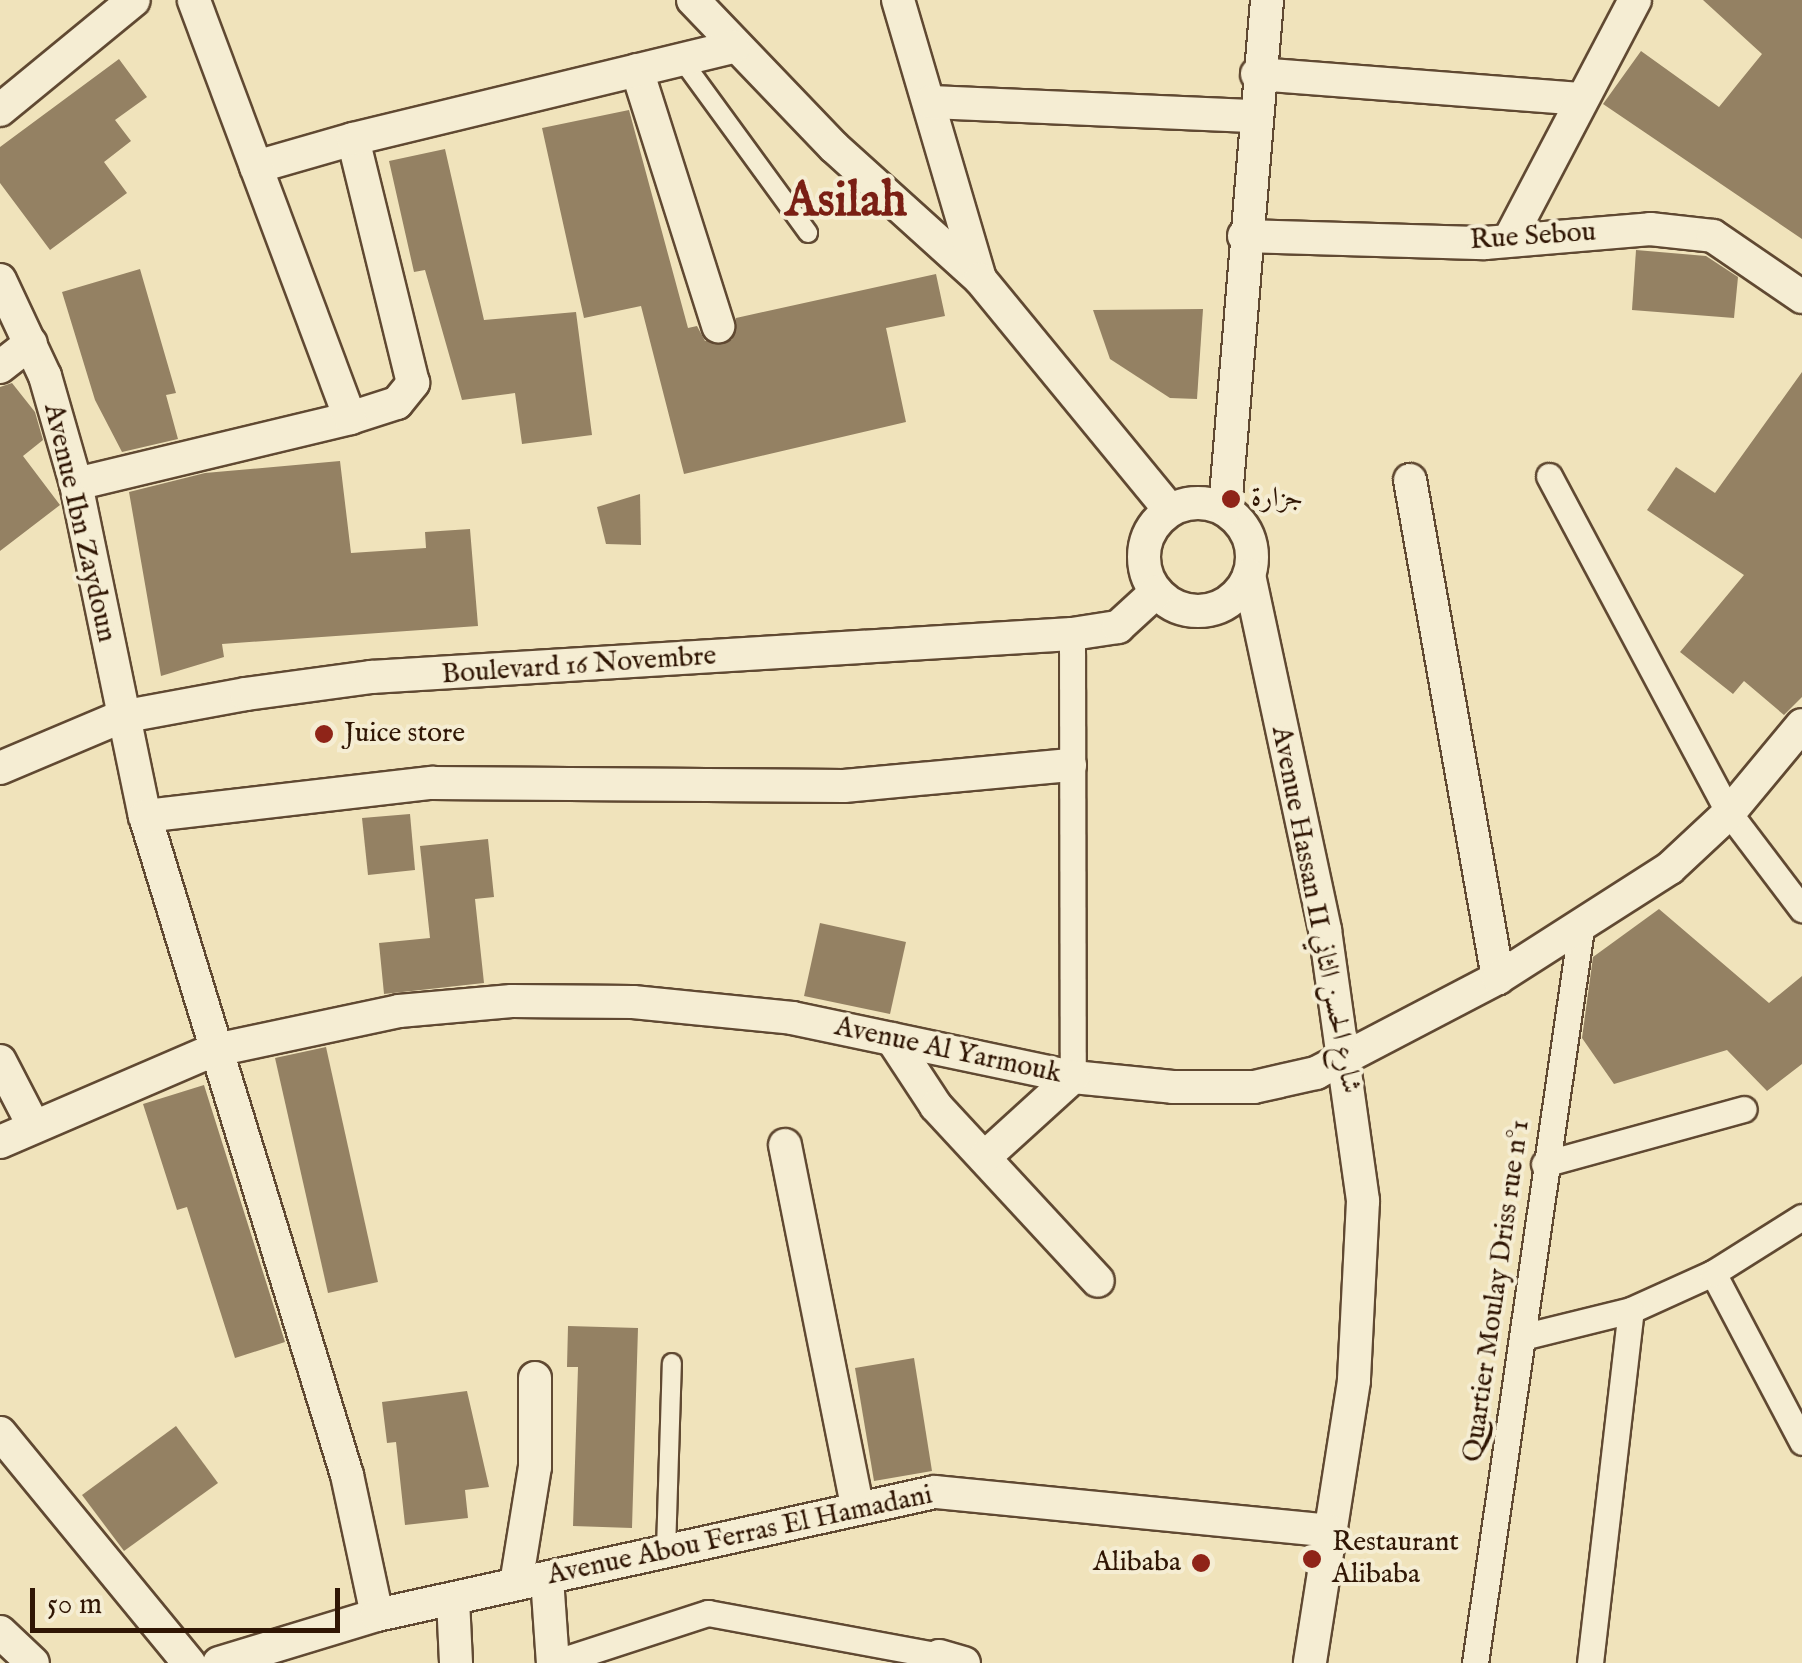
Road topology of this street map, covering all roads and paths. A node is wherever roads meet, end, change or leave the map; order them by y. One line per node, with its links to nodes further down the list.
1 (134, 0): 13 (street)
2 (194, 0): 16 (street)
3 (693, 0): 7 (street)
4 (898, 0): 12 (street)
5 (1267, 0): 10 (street)
6 (1635, 0): 11 (street)
7 (734, 48): 8 (street); 20 (street)
8 (682, 60): 9 (street); 17 (lane)
9 (637, 70): 15 (street); 23 (street)
10 (1257, 74): 11 (street); 14 (street)
11 (1580, 99): 19 (street)
12 (930, 102): 14 (street); 20 (street)
13 (0, 110)
14 (1252, 116): 18 (street)
15 (353, 139): 16 (street); 26 (street)
16 (256, 168): 26 (street)
17 (808, 233)
18 (1244, 236): 19 (street, Rue Sebou); 30 (street)
19 (1509, 240): 22 (street, Rue Sebou)
20 (980, 279): 31 (street)
21 (0, 280): 24 (street, Avenue Ibn Zaydoun)
22 (1802, 297)
23 (718, 326)
24 (31, 343): 25 (street); 29 (street, Avenue Ibn Zaydoun)
25 (0, 367)
26 (350, 418): 29 (street)
27 (1550, 476): 39 (street)
28 (1410, 480): 43 (street)
29 (76, 484): 35 (street, Avenue Ibn Zaydoun)
30 (1225, 509): 31 (street); 32 (street)
31 (1170, 510): 33 (street)
32 (1250, 575): 33 (street); 46 (street, Avenue Hassan II شارع الحسن الثاني)
33 (1156, 592): 34 (street, Boulevard 16 Novembre)
34 (1072, 634): 35 (street, Boulevard 16 Novembre); 37 (street)
35 (121, 716): 38 (street, Boulevard 16 Novembre); 40 (street, Avenue Ibn Zaydoun)
36 (1802, 726): 39 (street, Avenue Al Yarmouk)
37 (1070, 765): 40 (street); 48 (street)
38 (0, 768)
39 (1729, 812): 41 (street); 42 (street, Avenue Al Yarmouk)
40 (145, 816): 45 (street, Avenue Ibn Zaydoun)
41 (1802, 909)
42 (1581, 928): 43 (street, Avenue Al Yarmouk); 54 (street, Quartier Moulay Driss rue n°1)
43 (1498, 978): 46 (street, Avenue Al Yarmouk)
44 (892, 1039): 45 (street, Avenue Al Yarmouk); 48 (street, Avenue Al Yarmouk); 53 (street)
45 (211, 1050): 50 (street, Avenue Al Yarmouk); 69 (street, Avenue Ibn Zaydoun)
46 (1347, 1060): 48 (street, Avenue Al Yarmouk); 65 (street, Avenue Hassan II شارع الحسن الثاني)
47 (0, 1061): 50 (street)
48 (1073, 1077): 53 (street)
49 (1744, 1110): 54 (street)
50 (32, 1124): 51 (street, Avenue Al Yarmouk)
51 (0, 1142)
52 (785, 1145): 64 (street)
53 (986, 1158): 57 (street)
54 (1544, 1164): 59 (street, Quartier Moulay Driss rue n°1)
55 (1802, 1217): 56 (street)
56 (1713, 1273): 58 (street); 63 (street)
57 (1098, 1280)
58 (1631, 1310): 59 (street); 79 (street)
59 (1522, 1337): 78 (street, Quartier Moulay Driss rue n°1)
60 (672, 1363): 66 (lane)
61 (535, 1378): 67 (street)
62 (0, 1433): 74 (street)
63 (1802, 1442)
64 (857, 1506): 65 (street, Avenue Abou Ferras El Hamadani); 66 (street, Avenue Abou Ferras El Hamadani)
65 (1330, 1531): 77 (street, Avenue Hassan II شارع الحسن الثاني)
66 (666, 1550): 67 (street, Avenue Abou Ferras El Hamadani)
67 (531, 1581): 68 (street, Avenue Abou Ferras El Hamadani); 76 (street)
68 (452, 1599): 69 (street, Avenue Abou Ferras El Hamadani); 75 (street)
69 (377, 1615): 72 (street, Avenue Abou Ferras El Hamadani)
70 (0, 1632): 73 (street)
71 (947, 1660): 76 (street)
72 (229, 1662)
73 (33, 1663)
74 (189, 1663)
75 (456, 1663)
76 (553, 1663)
77 (1310, 1663)
78 (1475, 1663)
79 (1590, 1663)

